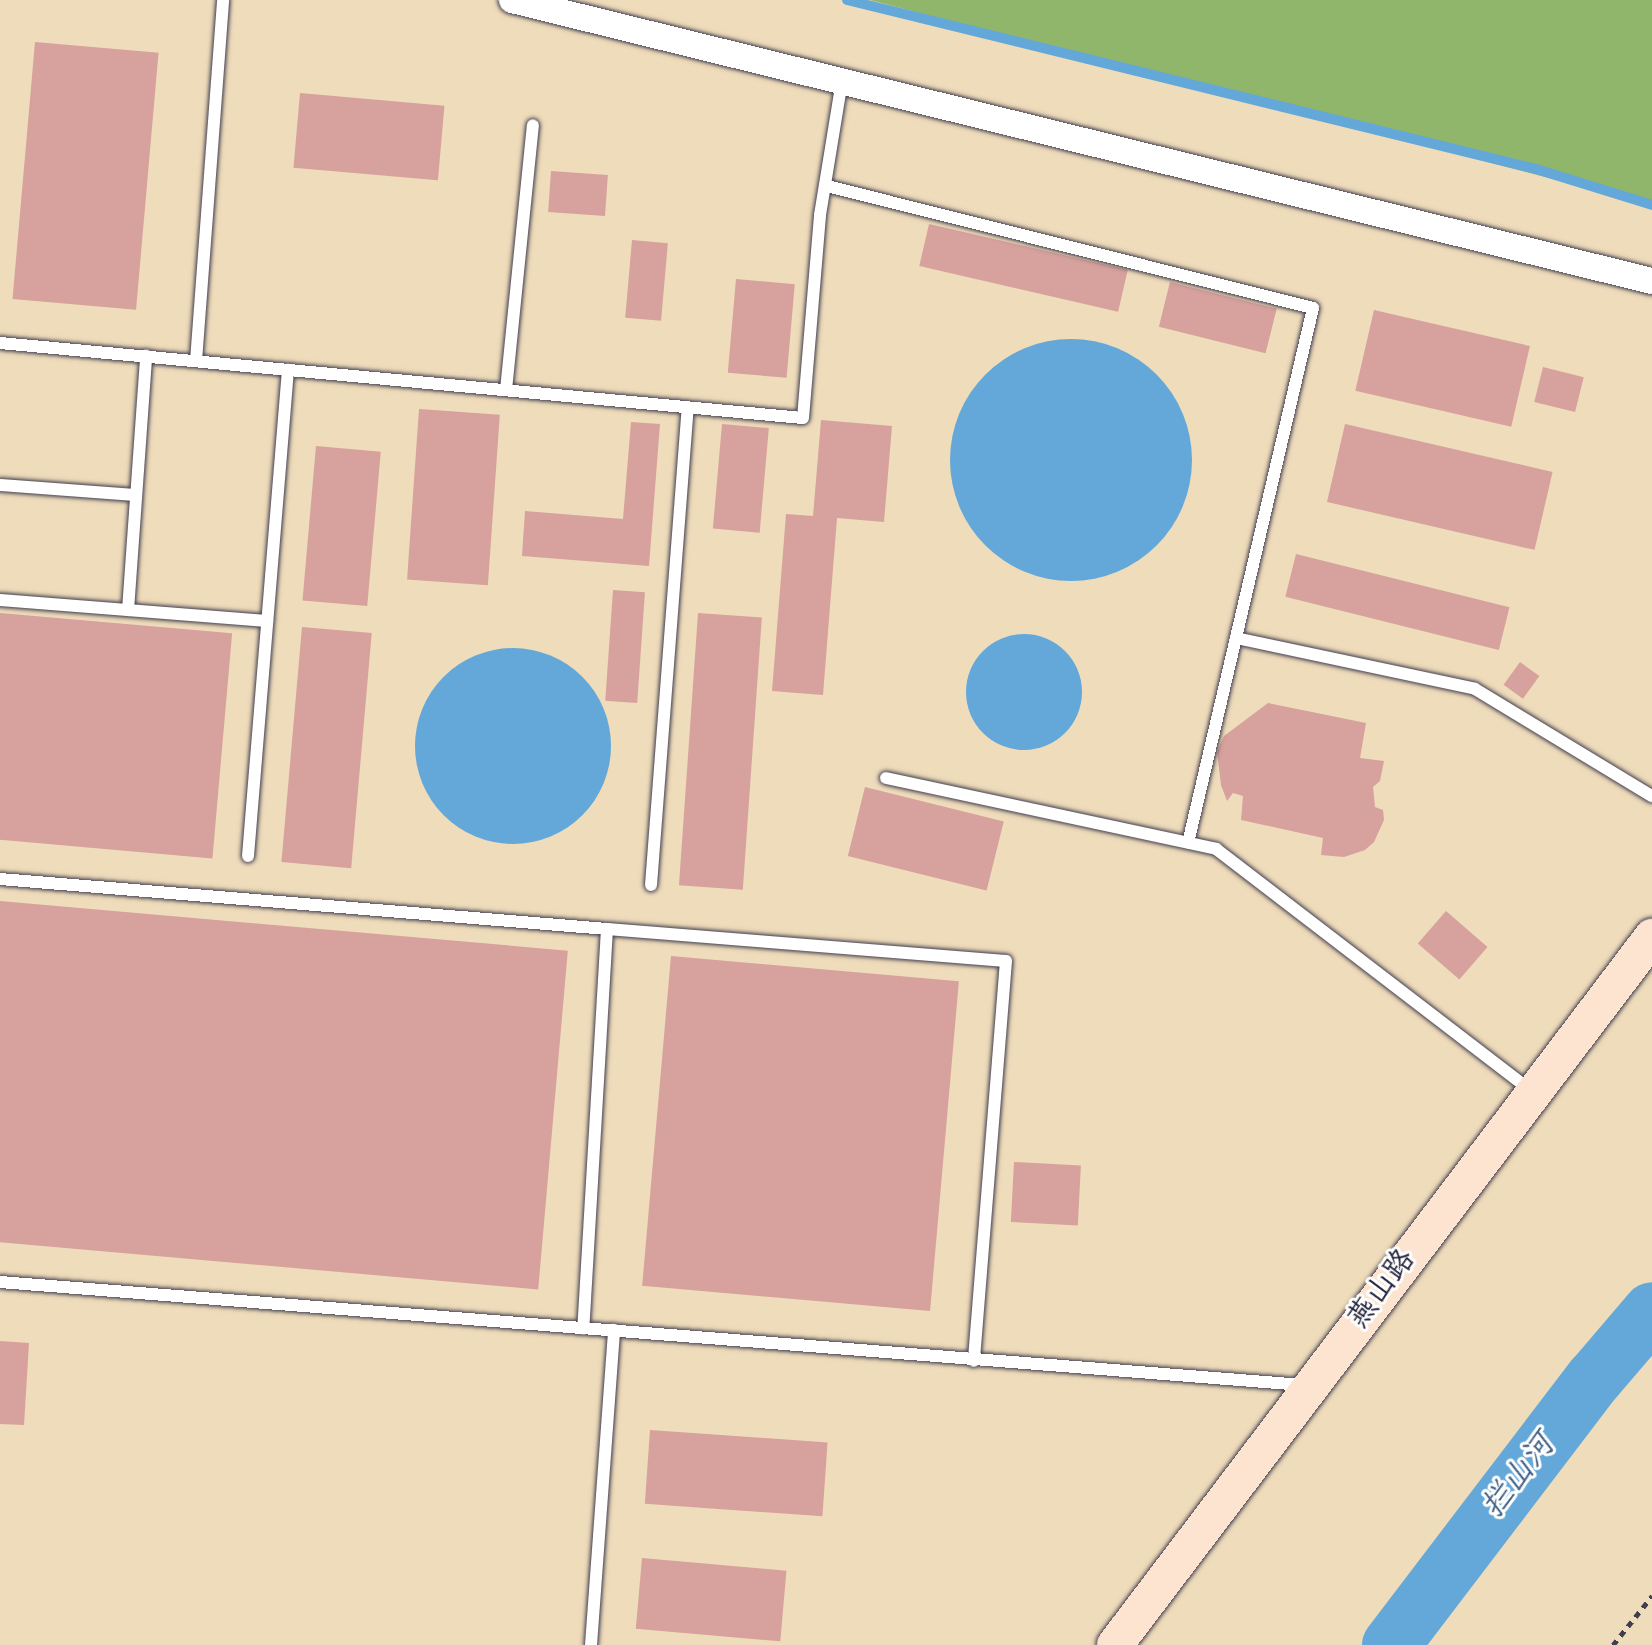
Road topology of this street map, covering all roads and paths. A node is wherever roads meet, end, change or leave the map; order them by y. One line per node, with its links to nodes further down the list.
1 (223, 0): 9 (lane)
2 (512, 0): 3 (street)
3 (842, 81): 5 (lane); 6 (street)
4 (533, 125): 11 (lane)
5 (827, 186): 12 (lane); 18 (lane)
6 (1652, 281)
7 (0, 343): 8 (lane)
8 (146, 356): 9 (lane); 14 (lane)
9 (196, 361): 10 (lane)
10 (288, 370): 11 (lane); 17 (lane)
11 (506, 390): 12 (lane)
12 (688, 407): 24 (lane)
13 (0, 485): 14 (lane)
14 (136, 495): 16 (lane)
15 (0, 600): 16 (lane)
16 (128, 610): 17 (lane)
17 (267, 621): 22 (lane)
18 (1236, 638): 20 (lane); 21 (lane)
19 (886, 778): 21 (lane)
20 (1652, 796)
21 (1188, 843): 27 (lane)
22 (248, 856)
23 (0, 879): 25 (lane)
24 (651, 885)
25 (607, 929): 29 (lane); 31 (lane)
26 (1652, 937): 27 (street, 燕山路)
27 (1534, 1093): 32 (street, 燕山路)
28 (0, 1282): 29 (lane)
29 (583, 1328): 30 (lane)
30 (614, 1330): 31 (lane); 34 (lane)
31 (974, 1361): 32 (lane)
32 (1311, 1386): 35 (street, 燕山路)
33 (1652, 1596): 36 (path)
34 (591, 1645)
35 (1115, 1645)
36 (1613, 1645)

